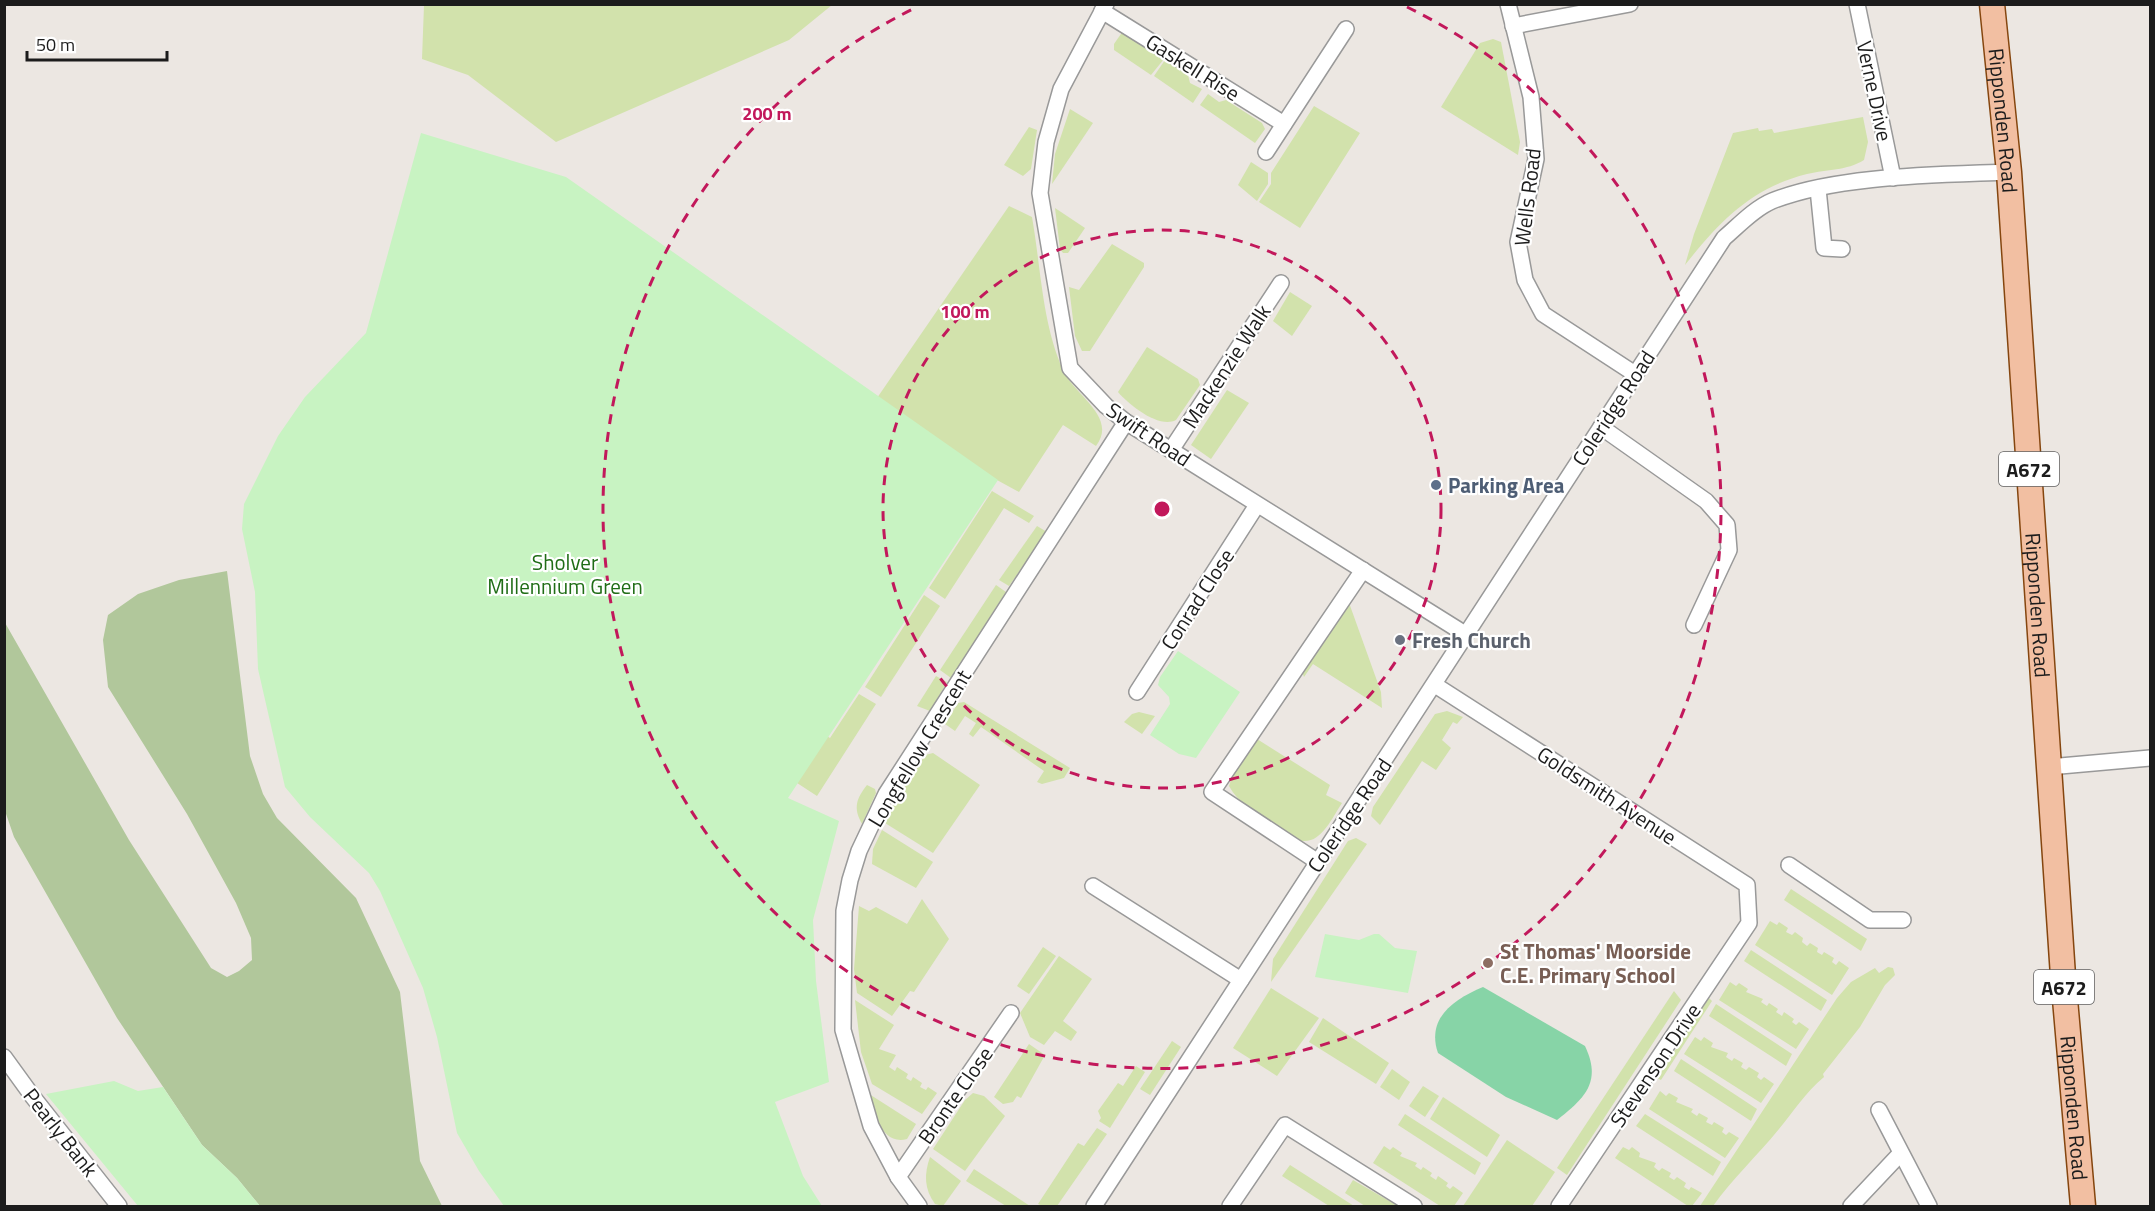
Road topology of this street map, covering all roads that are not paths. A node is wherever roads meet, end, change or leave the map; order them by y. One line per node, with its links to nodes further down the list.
1 (1508, 4): 6 (street, Wells Road)
2 (1630, 4): 6 (street)
3 (1857, 4): 11 (street, Verne Drive)
4 (1992, 4): 10 (main road, Ripponden Road / A672)
5 (1104, 8): 8 (street, Gaskell Rise); 16 (street, Swift Road)
6 (1513, 26): 15 (street, Wells Road)
7 (1346, 29): 8 (street)
8 (1284, 124): 9 (street)
9 (1266, 152)
10 (2009, 172): 11 (street, Coleridge Road); 26 (main road, Ripponden Road / A672)
11 (1893, 178): 12 (street, Coleridge Road)
12 (1818, 189): 13 (street); 15 (street, Coleridge Road)
13 (1842, 249)
14 (1281, 283): 18 (street, Mackenzie Walk)
15 (1635, 374): 17 (street, Coleridge Road)
16 (1126, 422): 18 (street, Swift Road); 37 (street, Longfellow Crescent)
17 (1601, 427): 21 (street); 22 (street, Coleridge Road)
18 (1171, 450): 19 (street, Swift Road)
19 (1257, 505): 20 (street, Swift Road); 24 (street, Conrad Close)
20 (1364, 570): 22 (street, Swift Road); 27 (street)
21 (1694, 625)
22 (1466, 634): 23 (street, Coleridge Road)
23 (1436, 685): 27 (street, Coleridge Road); 31 (street, Goldsmith Avenue)
24 (1137, 692)
25 (2151, 758): 26 (street)
26 (2049, 767): 46 (main road, Ripponden Road / A672)
27 (1318, 862): 32 (street, Coleridge Road)
28 (1790, 865): 30 (street)
29 (1093, 886): 32 (street)
30 (1903, 920)
31 (1749, 923): 43 (street, Stevenson Drive)
32 (1241, 980): 40 (street, Coleridge Road)
33 (1011, 1013): 37 (street, Bronte Close)
34 (4, 1057): 38 (street, Pearly Bank)
35 (1879, 1110): 36 (street)
36 (1900, 1154): 44 (street); 45 (street)
37 (898, 1177): 39 (street, Longfellow Crescent)
38 (113, 1204)
39 (919, 1206)
40 (1094, 1206)
41 (1230, 1206): 42 (street)
42 (1414, 1206)
43 (1559, 1206)
44 (1851, 1206)
45 (1929, 1206)
46 (2083, 1206)

